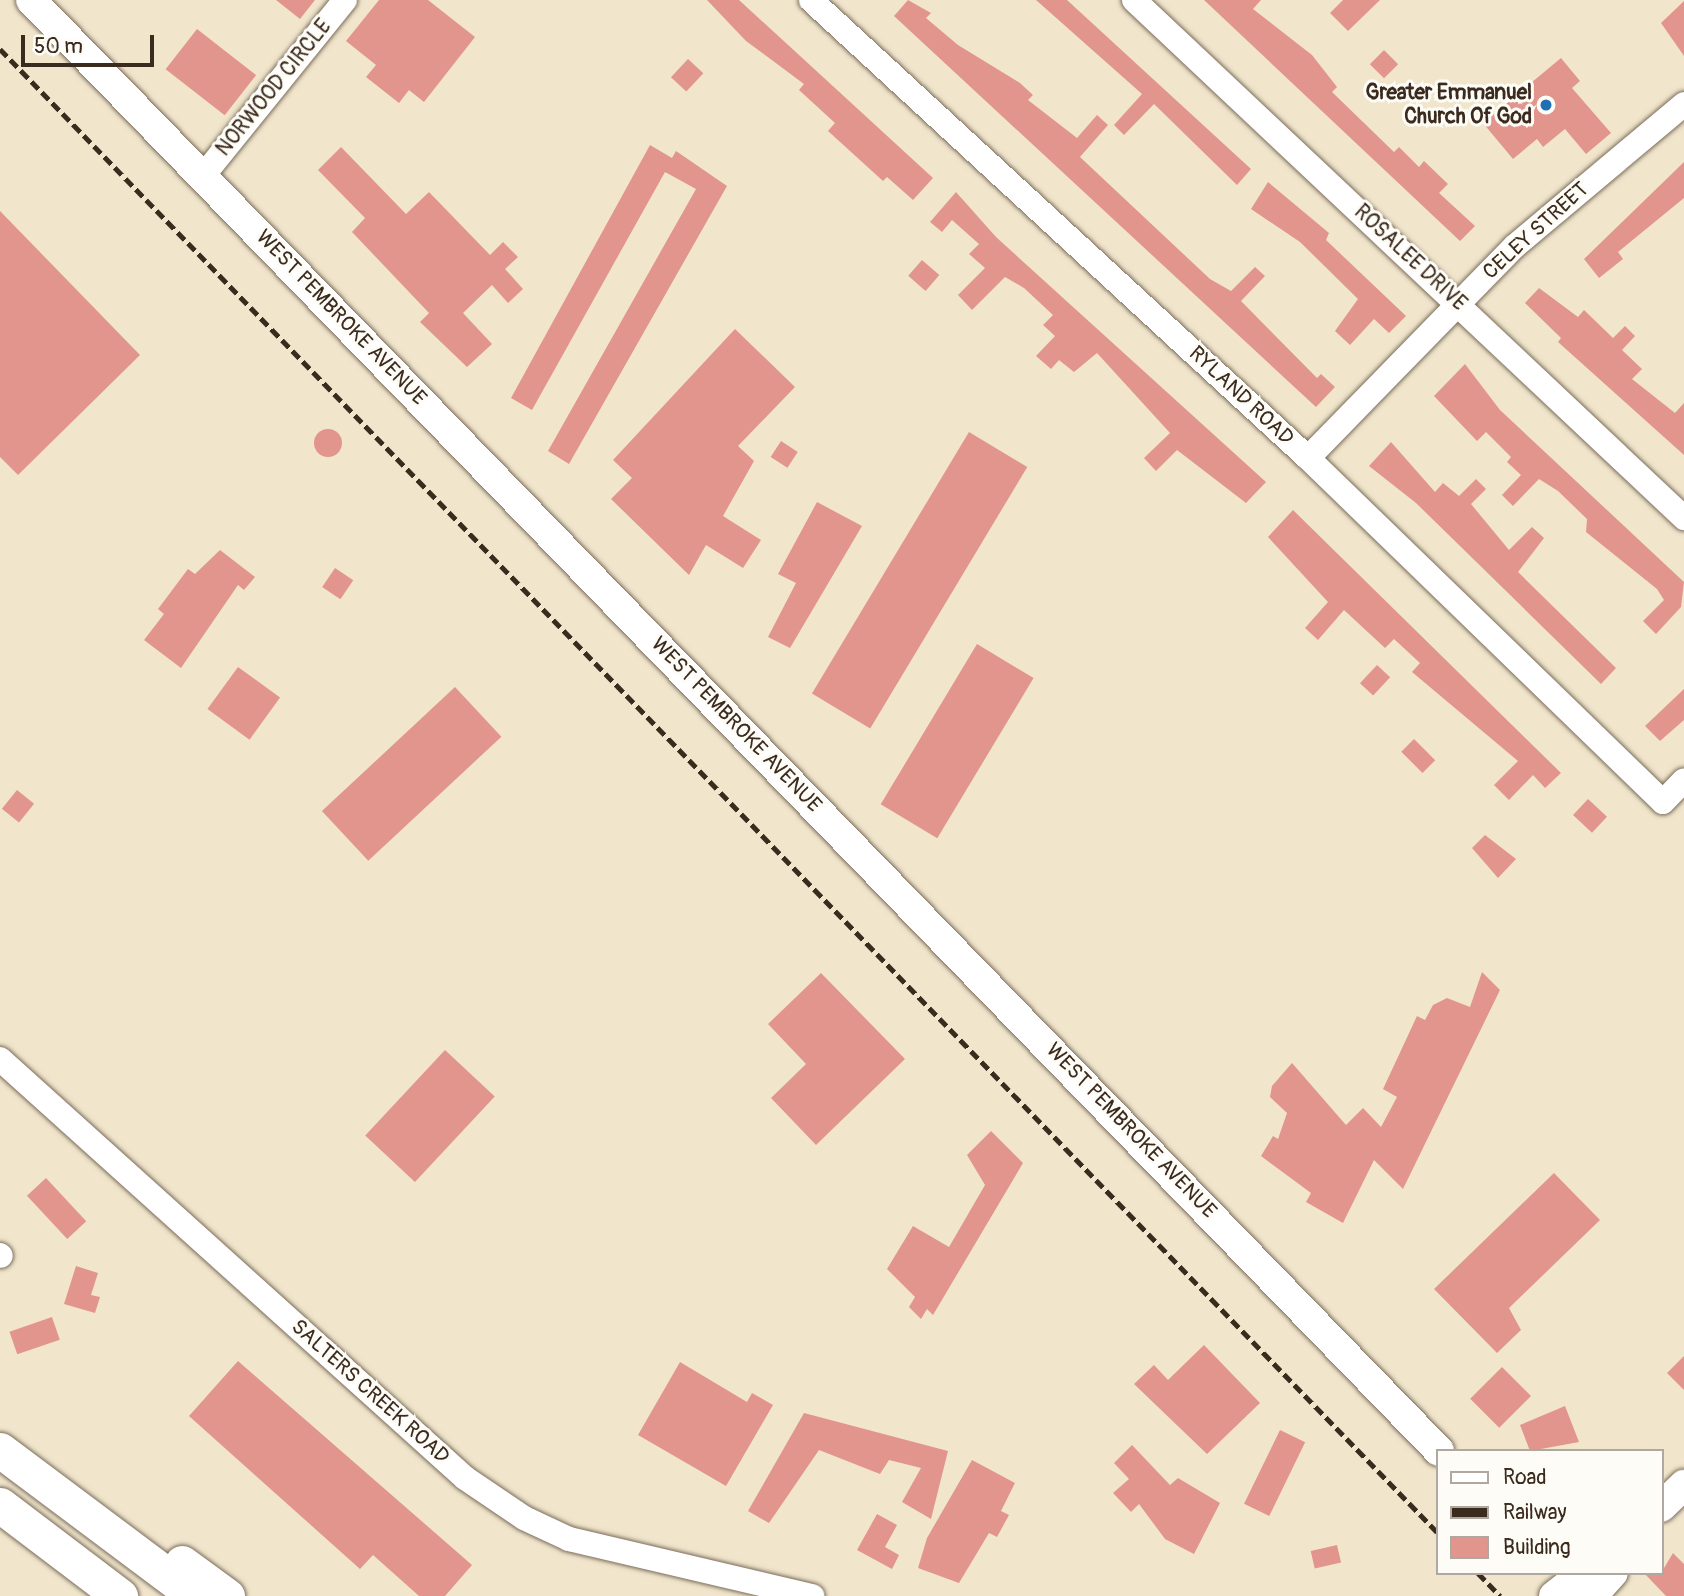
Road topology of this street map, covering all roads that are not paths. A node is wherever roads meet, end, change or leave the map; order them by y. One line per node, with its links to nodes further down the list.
1 (31, 0): 6 (main road, WEST PEMBROKE AVENUE)
2 (345, 0): 6 (street, NORWOOD CIRCLE)
3 (811, 0): 8 (street, RYLAND ROAD)
4 (1134, 0): 7 (street, ROSALEE DRIVE)
5 (1684, 104): 7 (street, CELEY STREET)
6 (203, 176): 12 (main road, WEST PEMBROKE AVENUE)
7 (1458, 303): 8 (street, CELEY STREET); 9 (street, ROSALEE DRIVE)
8 (1308, 458): 10 (street, RYLAND ROAD)
9 (1684, 518)
10 (1684, 780)
11 (0, 1059): 26 (street, SALTERS CREEK ROAD)
12 (1437, 1449)
13 (0, 1450): 19 (highway)
14 (1684, 1485): 15 (main road)
15 (1663, 1505)
16 (1684, 1506): 18 (main road)
17 (5, 1508): 22 (highway); 23 (highway)
18 (1663, 1526)
19 (117, 1535): 24 (highway); 25 (highway)
20 (1607, 1575): 21 (main road)
21 (1572, 1587)
22 (86, 1596)
23 (120, 1596)
24 (195, 1596)
25 (227, 1596)
26 (812, 1596)

